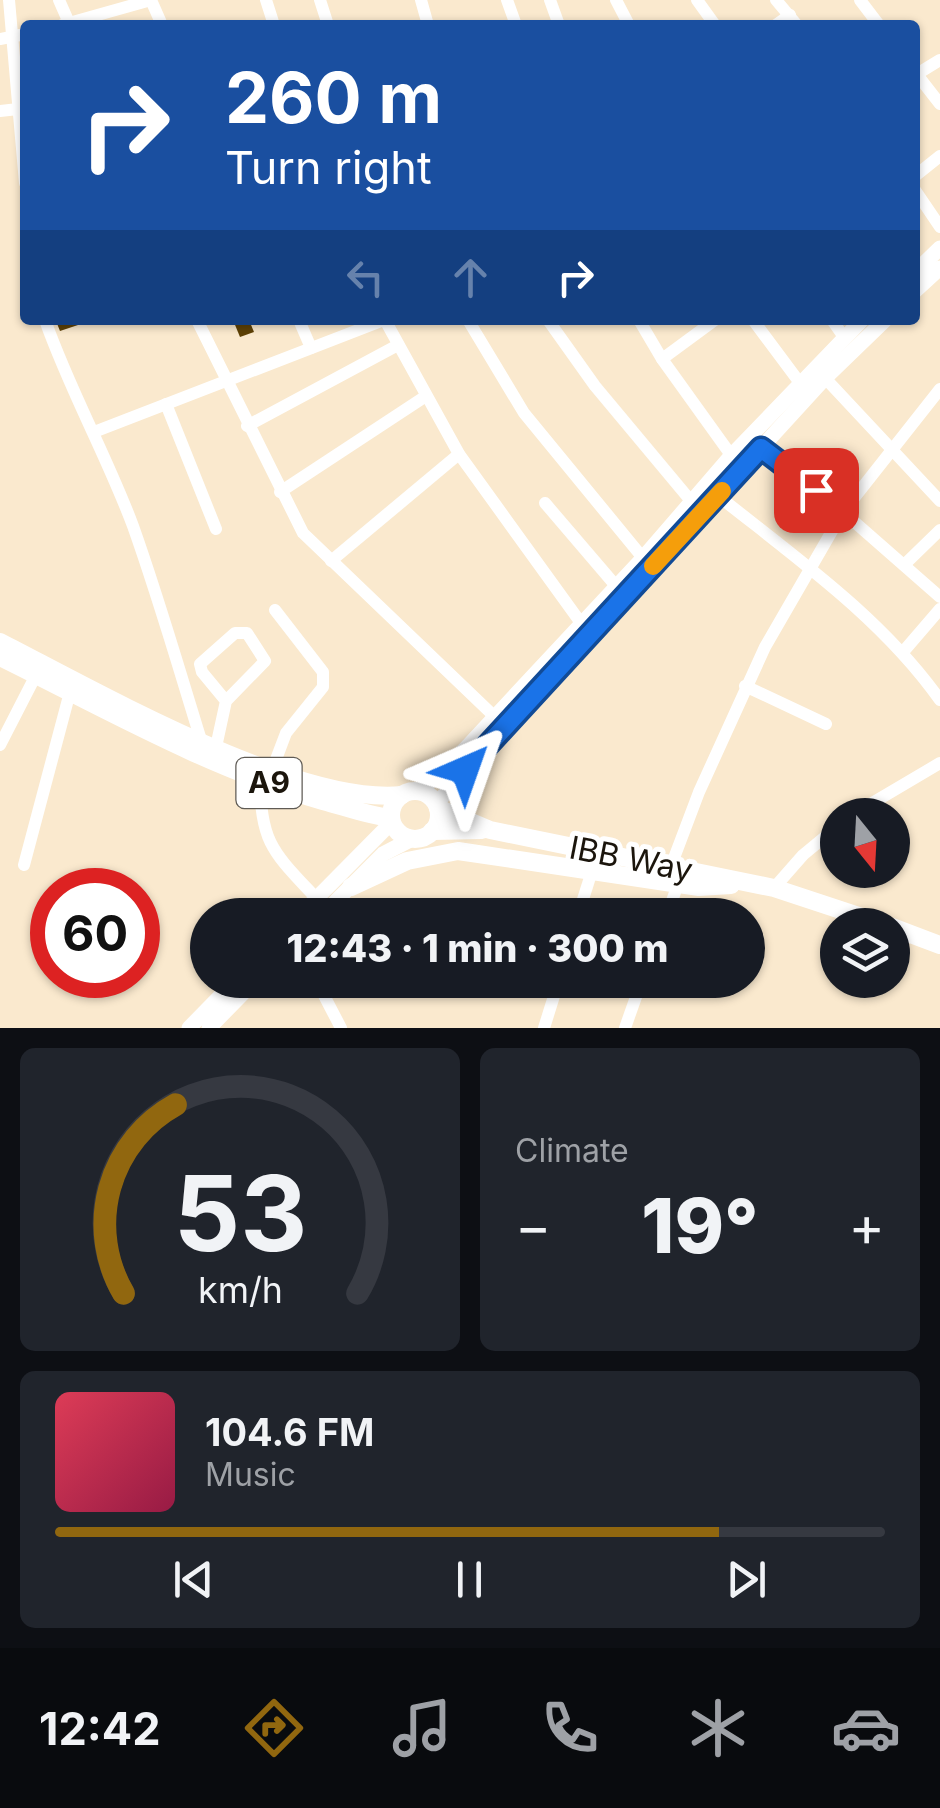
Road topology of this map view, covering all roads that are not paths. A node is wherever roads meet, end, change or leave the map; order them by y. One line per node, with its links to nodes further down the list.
1 (9, 0): 8 (street)
2 (151, 0): 5 (street)
3 (776, 0): 6 (street)
4 (860, 0): 7 (street)
5 (84, 20)
6 (794, 20)
7 (876, 20)
8 (10, 37): 11 (street)
9 (920, 78): 10 (street)
10 (940, 104)
11 (10, 110): 13 (street)
12 (940, 156): 14 (street)
13 (20, 159)
14 (920, 172)
15 (920, 197): 16 (street)
16 (940, 227)
17 (940, 248): 18 (main road)
18 (920, 267)
19 (940, 268): 20 (main road)
20 (920, 287)
21 (47, 325): 45 (street)
22 (199, 325): 39 (street)
23 (301, 325): 36 (street)
24 (371, 325): 36 (street)
25 (387, 325): 35 (street)
26 (471, 325): 58 (street)
27 (552, 325): 53 (street)
28 (642, 325): 37 (street)
29 (707, 325): 37 (street)
30 (757, 325): 40 (street)
31 (836, 325): 34 (street)
32 (857, 325): 34 (main road)
33 (880, 325): 38 (main road)
34 (844, 337): 40 (main road)
35 (398, 345): 42 (street); 44 (street)
36 (310, 348): 39 (street)
37 (662, 359): 49 (street)
38 (825, 378): 46 (main road); 47 (street)
39 (226, 382): 43 (street); 44 (street)
40 (800, 383): 49 (main road)
41 (940, 388): 47 (street)
42 (426, 396): 48 (street); 50 (street)
43 (166, 404): 45 (street); 56 (street)
44 (248, 426): 50 (street)
45 (94, 432): 79 (street)
46 (761, 448): 49 (main road); 55 (street)
47 (892, 452): 51 (street); 55 (street)
48 (459, 454): 59 (street); 66 (street)
49 (736, 462): 52 (main road); 53 (main road)
50 (280, 492): 59 (street)
51 (938, 494)
52 (718, 496): 61 (street); 85 (main road)
53 (692, 501): 58 (main road)
54 (544, 502): 62 (street)
55 (843, 512): 60 (street); 61 (street)
56 (216, 529)
57 (940, 530): 60 (street)
58 (643, 558): 62 (main road)
59 (330, 560): 76 (street)
60 (904, 565): 63 (street)
61 (810, 569): 68 (street); 71 (street)
62 (616, 586): 66 (main road)
63 (940, 597)
64 (276, 610): 82 (street)
65 (940, 610): 68 (street)
66 (581, 623): 76 (main road)
67 (0, 642): 75 (highway, A9)
68 (903, 652): 73 (street)
69 (0, 658): 70 (highway, A9)
70 (36, 675): 72 (highway, A9); 80 (street)
71 (745, 686): 77 (street); 92 (street)
72 (70, 692): 75 (highway, A9); 91 (street)
73 (940, 700)
74 (226, 701): 74 (street); 79 (street)
75 (107, 703): 78 (highway, A9)
76 (495, 717): 83 (main road)
77 (826, 724)
78 (159, 729): 79 (highway, A9); 82 (highway, A9)
79 (209, 743): 82 (highway, A9)
80 (0, 745)
81 (940, 763): 84 (street)
82 (266, 775): 83 (highway, A9); 86 (highway, A9); 98 (street)
83 (411, 793): 85 (highway); 86 (highway)
84 (881, 798)
85 (437, 806): 87 (highway, IBB Way); 88 (highway)
86 (391, 821): 89 (highway, A9); 98 (main road)
87 (490, 830): 88 (highway, IBB Way); 92 (highway, IBB Way)
88 (432, 831): 89 (highway)
89 (412, 838): 96 (main road)
90 (820, 841): 97 (street)
91 (24, 864)
92 (671, 866): 94 (highway, IBB Way)
93 (592, 871): 95 (highway); 96 (highway); 100 (street)
94 (750, 883): 95 (highway); 97 (highway, IBB Way)
95 (678, 884): 101 (street)
96 (351, 887): 99 (main road)
97 (774, 888): 102 (highway, IBB Way)
98 (316, 898)
99 (340, 898)
100 (583, 898)
101 (673, 898)
102 (835, 908)
103 (910, 934): 104 (highway, IBB Way)
104 (940, 945)
105 (224, 998): 110 (main road)
106 (235, 998): 110 (main road)
107 (325, 998): 112 (street)
108 (553, 998): 113 (street)
109 (636, 998): 114 (street)
110 (210, 1020): 111 (main road)
111 (189, 1028)
112 (341, 1028)
113 (544, 1028)
114 (625, 1028)

